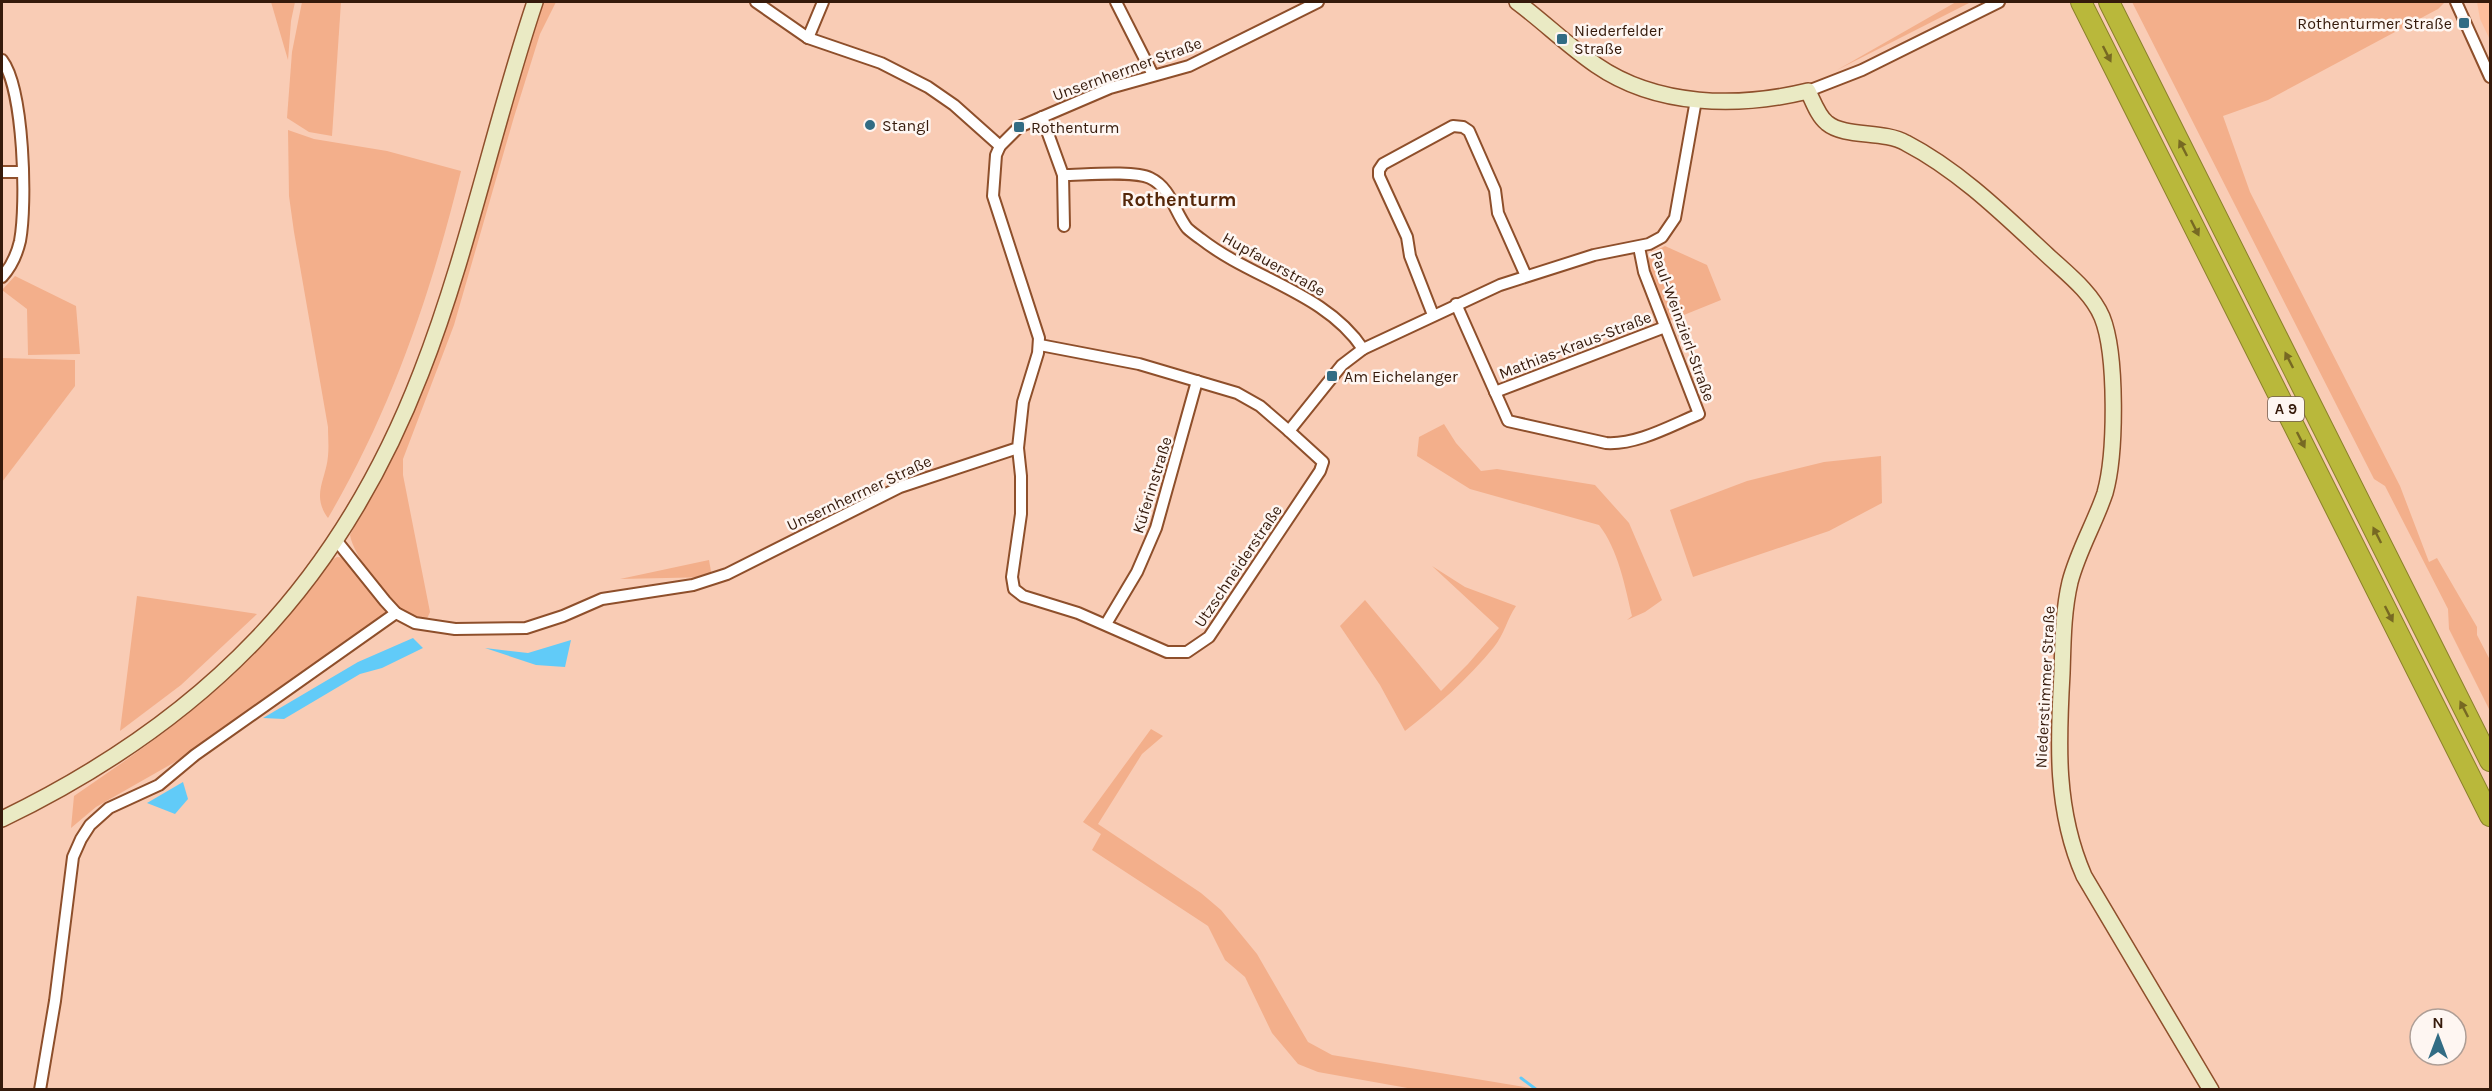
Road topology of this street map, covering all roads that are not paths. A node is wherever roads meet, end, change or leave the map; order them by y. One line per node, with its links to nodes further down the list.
1 (534, 2): 35 (street)
2 (756, 2): 11 (street)
3 (823, 2): 11 (street)
4 (1116, 2): 13 (street)
5 (1318, 2): 13 (street, Unsernherrner Straße)
6 (1517, 2): 16 (street)
7 (1998, 2): 15 (street)
8 (2081, 2): 39 (highway, A 9, one-way to 39)
9 (2109, 2): 38 (highway, A 9, one-way to 9)
10 (2456, 2): 14 (street)
11 (808, 38): 18 (street)
12 (2, 60): 20 (street)
13 (1153, 75): 17 (street, Unsernherrner Straße)
14 (2490, 77)
15 (1808, 91): 16 (street); 42 (street, Niederstimmer Straße)
16 (1696, 100): 23 (street)
17 (1042, 117): 18 (street, Unsernherrner Straße); 21 (street, Unsernherrner Straße)
18 (1000, 146): 29 (street)
19 (2, 172): 20 (street)
20 (21, 172): 25 (street)
21 (1063, 175): 22 (street, Unsernherrner Straße); 30 (street, Hupfauerstraße)
22 (1064, 226)
23 (1639, 246): 24 (street); 28 (street, Paul-Weinzierl-Straße)
24 (1526, 276): 26 (street); 27 (street)
25 (2, 277)
26 (1456, 304): 27 (street); 32 (street, Paul-Weinzierl-Straße)
27 (1433, 315): 30 (street)
28 (1665, 327): 32 (street, Mathias-Kraus-Straße); 32 (street, Paul-Weinzierl-Straße)
29 (1040, 345): 31 (street); 34 (street)
30 (1363, 349): 33 (street)
31 (1197, 381): 33 (street); 37 (street, Küferinstraße)
32 (1495, 392)
33 (1289, 430): 37 (street, Utzschneiderstraße)
34 (1018, 448): 36 (street, Unsernherrner Straße); 37 (street, Utzschneiderstraße)
35 (336, 540): 36 (street); 40 (street)
36 (396, 613): 41 (street)
37 (1106, 624)
38 (2490, 761)
39 (2490, 816)
40 (2, 819)
41 (40, 1089)
42 (2211, 1089)

